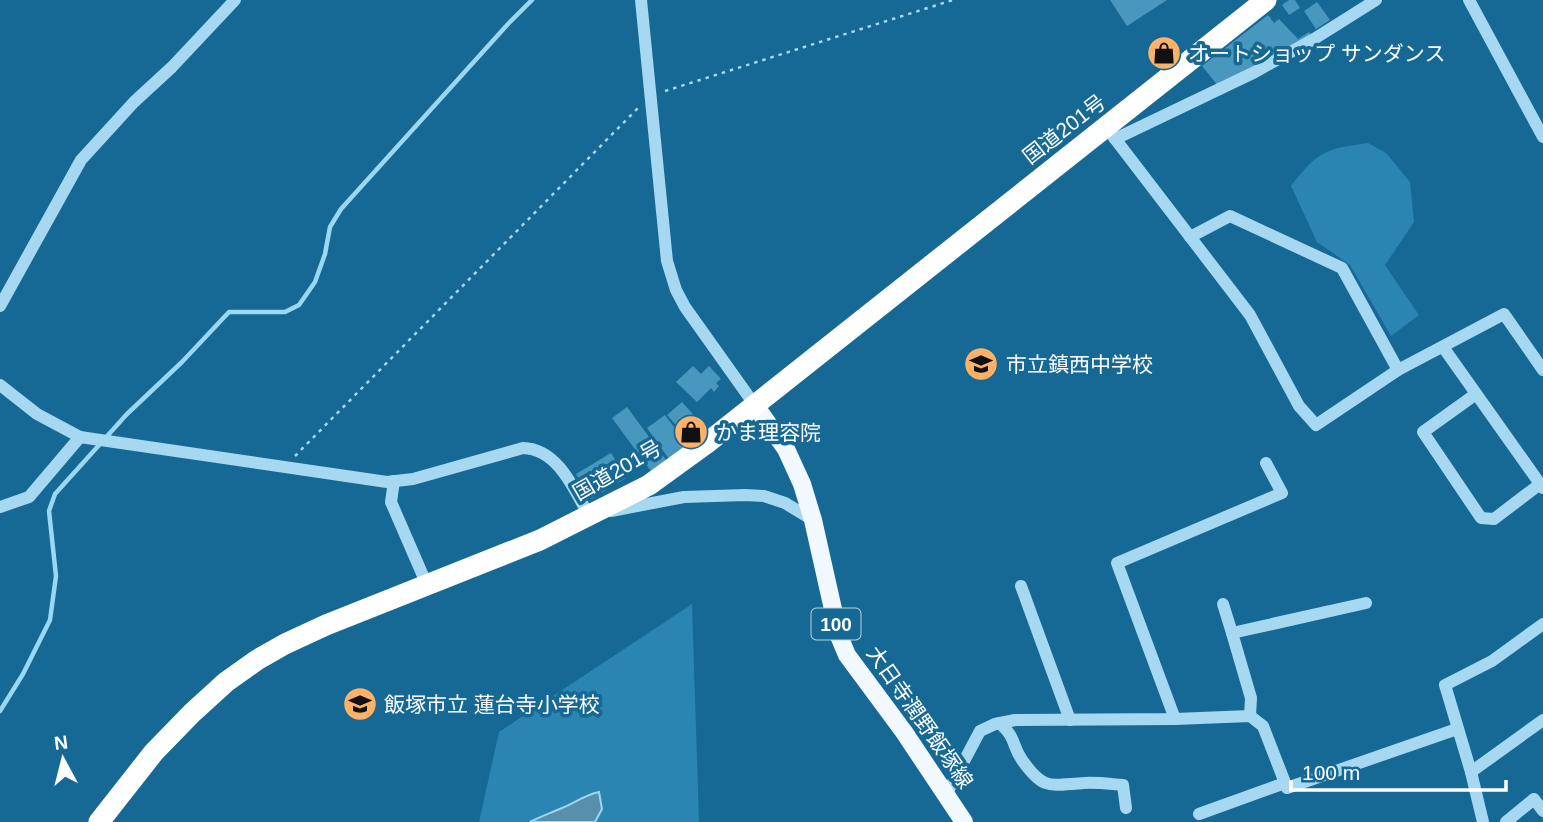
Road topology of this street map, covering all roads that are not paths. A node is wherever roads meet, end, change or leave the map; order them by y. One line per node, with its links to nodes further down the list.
1 (235, 0): 9 (street)
2 (641, 0): 15 (street)
3 (1266, 0): 6 (highway, 国道201号)
4 (1376, 0): 6 (street)
5 (1469, 0): 7 (street)
6 (1110, 133): 8 (street); 15 (highway, 国道201号)
7 (1543, 137)
8 (1190, 237): 11 (street); 11 (street)
9 (0, 306)
10 (1443, 348): 11 (street); 12 (street); 14 (street)
11 (1398, 370)
12 (1543, 370)
13 (0, 385): 16 (street)
14 (1476, 394): 19 (street); 19 (street)
15 (754, 404): 21 (highway, 国道201号); 22 (main road, 大日寺潤野飯塚線 / 100)
16 (80, 437): 18 (street); 20 (street)
17 (1266, 463): 30 (street)
18 (394, 481): 21 (street); 23 (street)
19 (1542, 486)
20 (0, 508)
21 (589, 516): 22 (street); 23 (highway, 国道201号)
22 (813, 520): 37 (main road, 大日寺潤野飯塚線 / 100)
23 (427, 585): 41 (highway, 国道201号)
24 (1021, 586): 31 (street)
25 (1366, 603): 28 (street)
26 (1223, 604): 28 (street)
27 (1543, 624): 34 (street)
28 (1232, 633): 29 (street)
29 (1251, 716): 30 (street); 36 (street)
30 (1175, 719): 31 (street)
31 (1070, 720): 33 (street)
32 (1543, 720): 35 (street)
33 (999, 723): 37 (street); 38 (street)
34 (1457, 729): 35 (street); 36 (street)
35 (1471, 772): 43 (street)
36 (1285, 783): 40 (street)
37 (947, 793): 42 (main road, 大日寺潤野飯塚線 / 100)
38 (1126, 808)
39 (1543, 811): 44 (street)
40 (1199, 814)
41 (99, 822)
42 (964, 822)
43 (1484, 822)
44 (1506, 822)

